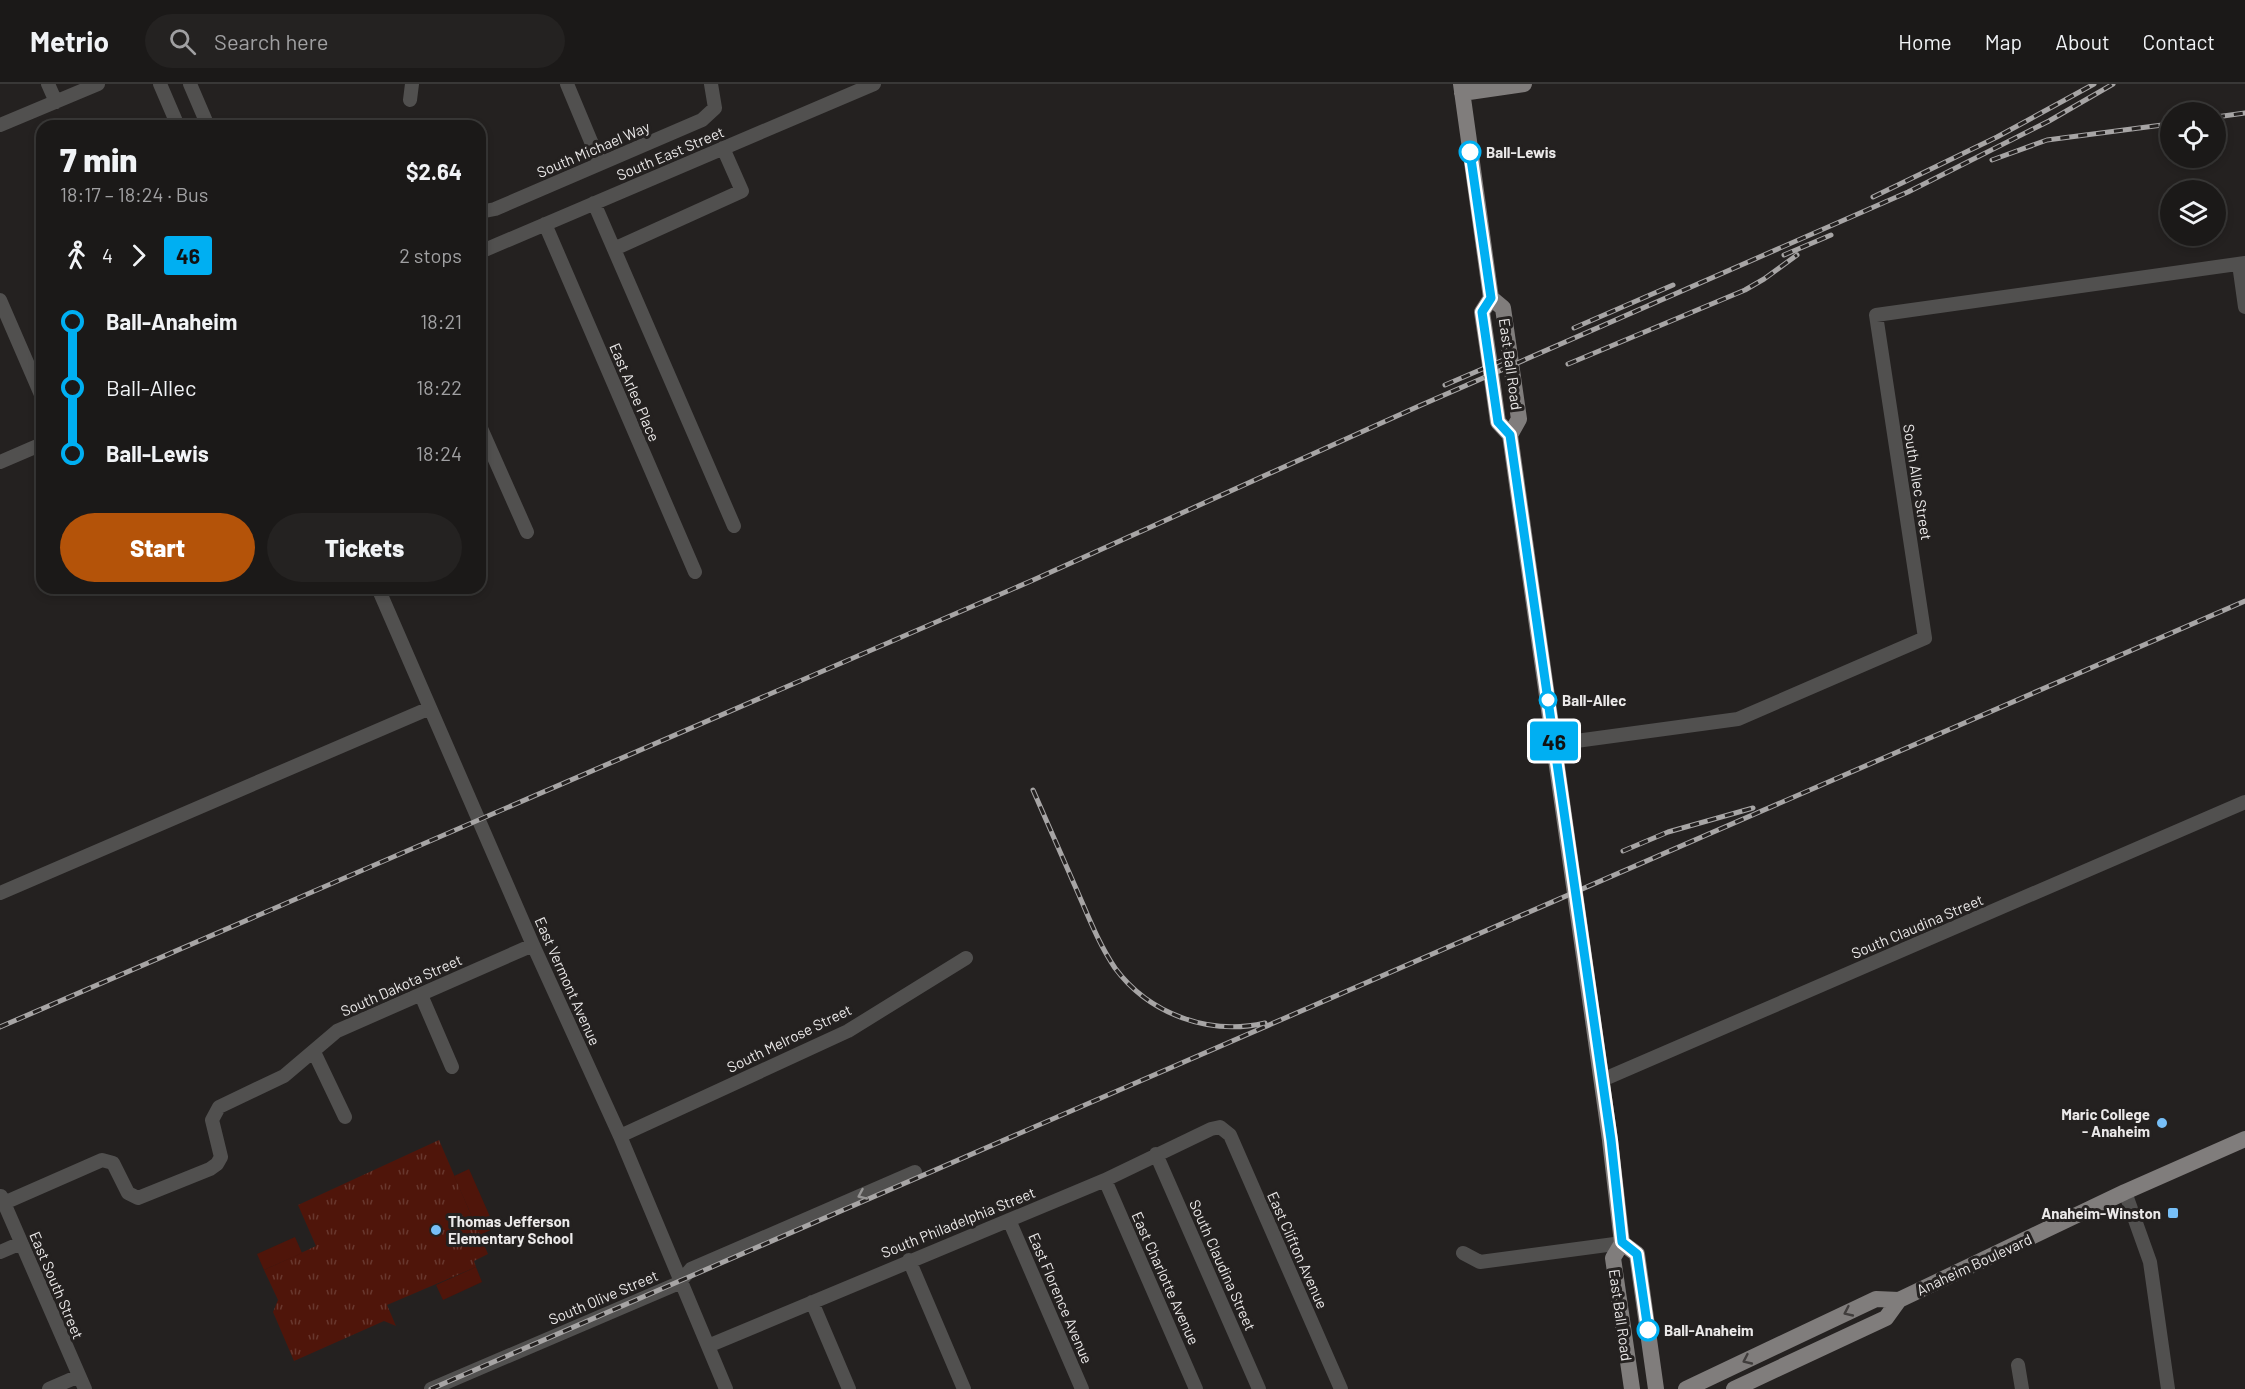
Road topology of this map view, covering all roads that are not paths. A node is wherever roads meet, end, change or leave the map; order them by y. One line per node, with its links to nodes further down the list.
1 (48, 84): 12 (street)
2 (98, 84): 12 (street)
3 (189, 84): 9 (street); 14 (street)
4 (412, 84): 11 (street)
5 (567, 84): 17 (street)
6 (711, 84): 17 (street, South Michael Way)
7 (1524, 84): 10 (main road)
8 (870, 85): 16 (street, South East Street)
9 (162, 89): 13 (street)
10 (1461, 89): 35 (main road, East Ball Road)
11 (410, 100)
12 (56, 102): 15 (street)
13 (175, 120)
14 (205, 120)
15 (0, 126)
16 (723, 148): 18 (street, South East Street); 22 (street)
17 (600, 163): 19 (street, South Michael Way)
18 (594, 203): 20 (street, South East Street); 22 (street)
19 (486, 211)
20 (545, 224): 21 (street, South East Street); 32 (street, East Arlee Place)
21 (486, 249)
22 (614, 249): 30 (street)
23 (2242, 263): 25 (street); 35 (street, South Allec Street)
24 (0, 300): 26 (street)
25 (2245, 307)
26 (36, 383)
27 (486, 440): 31 (street)
28 (36, 447): 29 (street)
29 (0, 462)
30 (734, 526)
31 (527, 532)
32 (695, 572)
33 (381, 594): 34 (street, East Vermont Avenue)
34 (430, 708): 37 (street); 38 (street, East Vermont Avenue)
35 (1554, 744): 43 (main road, East Ball Road)
36 (2245, 802): 43 (street, South Claudina Street)
37 (0, 893)
38 (533, 945): 40 (street, South Dakota Street); 46 (street, East Vermont Avenue)
39 (966, 958): 46 (street, South Melrose Street)
40 (421, 994): 41 (street, South Dakota Street); 42 (street)
41 (314, 1052): 44 (street); 52 (street, South Dakota Street)
42 (452, 1067)
43 (1602, 1080): 54 (main road, East Ball Road)
44 (345, 1117)
45 (1220, 1127): 48 (street, South Philadelphia Street); 73 (street, East Clifton Avenue)
46 (620, 1136): 59 (street, East Vermont Avenue)
47 (2245, 1139): 51 (main road, Anaheim Boulevard)
48 (1156, 1154): 50 (street, South Philadelphia Street); 72 (street, South Claudina Street)
49 (915, 1172): 59 (street, South Olive Street, one-way to 59)
50 (1105, 1180): 53 (street, South Philadelphia Street); 71 (street, East Charlotte Avenue)
51 (2125, 1192): 60 (main road, Anaheim Boulevard); 79 (street)
52 (2, 1198): 55 (street, East South Street)
53 (1009, 1220): 58 (street, South Philadelphia Street); 70 (street, East Florence Avenue)
54 (1622, 1242): 57 (street); 74 (main road, East Ball Road); 75 (main road, East Ball Road)
55 (21, 1243): 56 (street); 64 (street, East South Street)
56 (0, 1251)
57 (1463, 1253)
58 (909, 1260): 61 (street, South Philadelphia Street); 69 (street)
59 (679, 1283): 62 (street, East Vermont Avenue); 66 (street, South Olive Street)
60 (1899, 1300): 76 (main road, Anaheim Boulevard, one-way to 76); 77 (main road, Anaheim Boulevard)
61 (812, 1302): 62 (street, South Philadelphia Street); 68 (street)
62 (708, 1346): 67 (street, East Vermont Avenue)
63 (2018, 1365): 78 (street)
64 (82, 1383): 65 (street)
65 (49, 1389)
66 (431, 1389)
67 (726, 1389)
68 (849, 1389)
69 (964, 1389)
70 (1082, 1389)
71 (1196, 1389)
72 (1260, 1389)
73 (1339, 1389)
74 (1632, 1389)
75 (1656, 1389)
76 (1686, 1389)
77 (1734, 1389)
78 (2022, 1389)
79 (2168, 1389)

